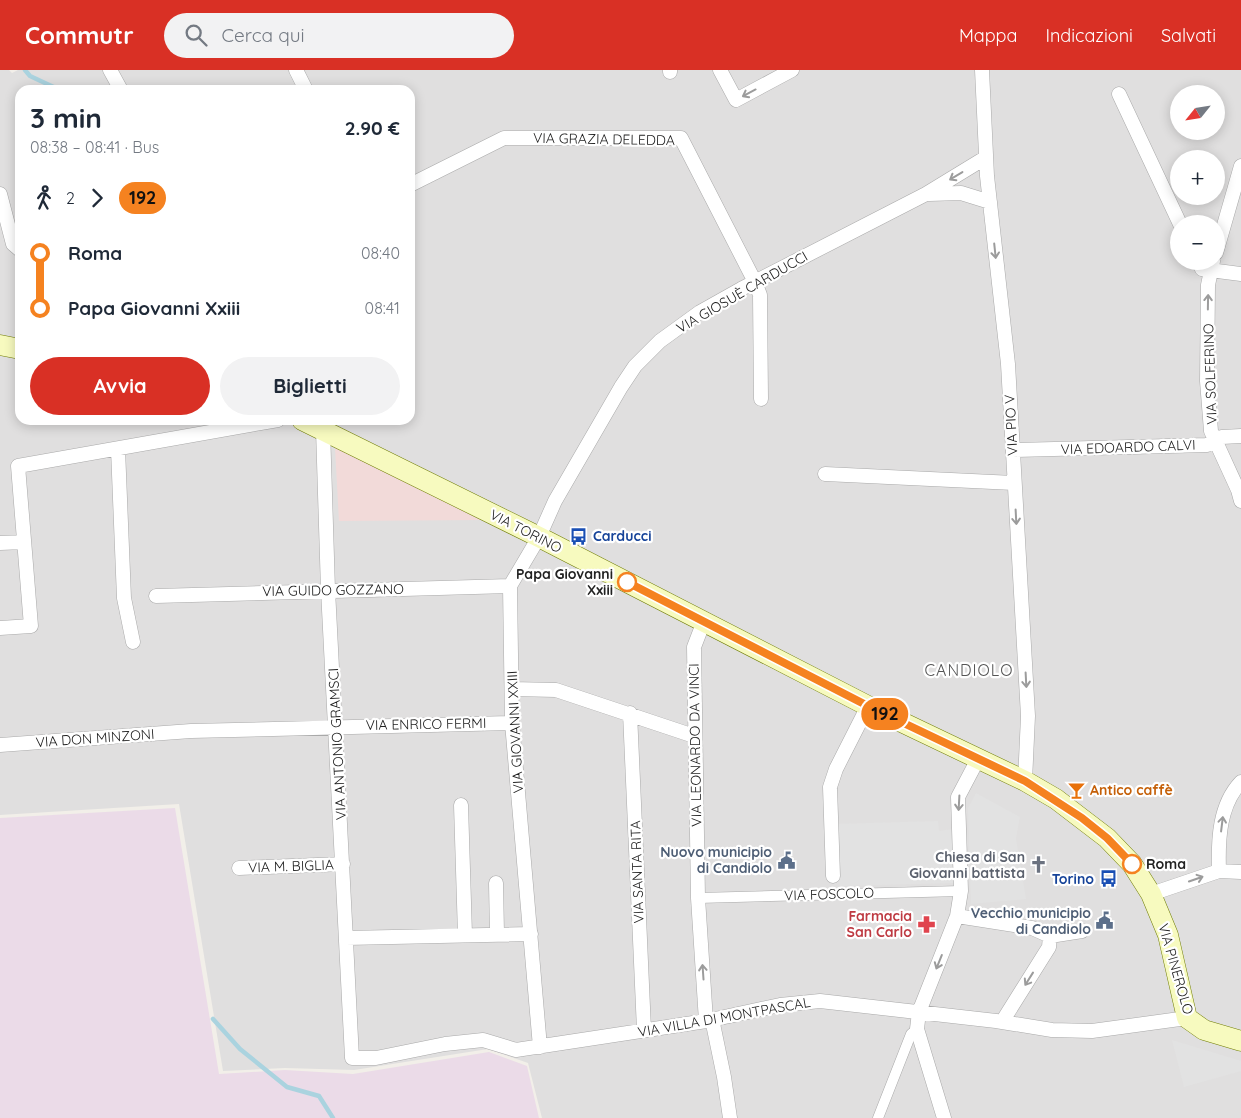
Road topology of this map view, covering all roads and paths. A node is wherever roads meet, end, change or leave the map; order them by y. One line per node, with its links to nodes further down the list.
1 (110, 70): 6 (street)
2 (296, 70): 7 (street)
3 (720, 70): 4 (street, one-way to 3)
4 (792, 70)
5 (982, 70): 9 (street, VIA PIO V)
6 (118, 85)
7 (304, 85)
8 (1119, 94): 15 (street)
9 (985, 158): 13 (street, VIA GIOSUÈ CARDUCCI, one-way to 13); 14 (street, VIA PIO V)
10 (1241, 166): 16 (street)
11 (415, 182): 21 (street, VIA GRAZIA DELEDDA)
12 (0, 194): 17 (street)
13 (926, 194): 14 (street, VIA GIOSUÈ CARDUCCI); 21 (street, VIA GIOSUÈ CARDUCCI)
14 (990, 202): 31 (street, VIA PIO V, one-way to 31)
15 (1176, 215)
16 (1225, 221)
17 (15, 246)
18 (1211, 270): 29 (street, VIA SOLFERINO, one-way to 18)
19 (1225, 270): 20 (street)
20 (1241, 274)
21 (755, 282): 24 (street, VIA GRAZIA DELEDDA); 35 (street, VIA GIOSUÈ CARDUCCI)
22 (0, 345): 23 (main road)
23 (15, 348)
24 (761, 399)
25 (250, 425): 30 (street)
26 (314, 425): 27 (main road, VIA TORINO)
27 (323, 429): 35 (main road, VIA TORINO); 39 (street, VIA ANTONIO GRAMSCI)
28 (1241, 436): 29 (street, VIA EDOARDO CALVI)
29 (1215, 441): 31 (street, VIA EDOARDO CALVI); 34 (street, VIA SOLFERINO)
30 (118, 449): 36 (street); 43 (street)
31 (1012, 450): 33 (street, VIA PIO V)
32 (825, 474): 33 (street)
33 (1014, 483): 53 (street, VIA PIO V, one-way to 53)
34 (1241, 501)
35 (539, 537): 38 (street); 41 (main road, VIA TORINO)
36 (24, 542): 37 (street); 42 (street)
37 (0, 543)
38 (510, 586): 39 (street, VIA GUIDO GOZZANO); 44 (street, VIA GIOVANNI XXIII)
39 (328, 590): 40 (street, VIA GUIDO GOZZANO); 48 (street, VIA ANTONIO GRAMSCI)
40 (156, 596)
41 (704, 621): 45 (main road, VIA TORINO); 50 (street, VIA LEONARDO DA VINCI)
42 (0, 628)
43 (132, 642)
44 (512, 689): 46 (street); 47 (street, VIA GIOVANNI XXIII)
45 (868, 706): 52 (main road, VIA TORINO); 60 (street)
46 (630, 713): 50 (street); 78 (street, VIA SANTA RITA)
47 (512, 723): 48 (street, VIA ENRICO FERMI); 69 (street, VIA GIOVANNI XXIII)
48 (336, 726): 49 (street, VIA ENRICO FERMI); 56 (street, VIA ANTONIO GRAMSCI)
49 (191, 731): 51 (street, VIA DON MINZONI)
50 (694, 736): 65 (street, VIA LEONARDO DA VINCI)
51 (0, 745)
52 (978, 758): 53 (main road, VIA TORINO); 62 (street, one-way to 62)
53 (1025, 781): 64 (main road, VIA TORINO)
54 (1241, 782): 58 (street, one-way to 54)
55 (461, 805): 70 (street)
56 (343, 864): 57 (street, VIA M. BIGLIA); 72 (street, VIA ANTONIO GRAMSCI)
57 (239, 868)
58 (1219, 871): 59 (street); 64 (street, one-way to 58)
59 (1241, 872)
60 (832, 876): 63 (street)
61 (496, 883): 68 (street)
62 (961, 891): 63 (street, VIA FOSCOLO); 66 (street)
63 (833, 893): 65 (street, VIA FOSCOLO)
64 (1151, 894): 74 (main road, VIA PINEROLO)
65 (698, 898): 75 (street, VIA LEONARDO DA VINCI, one-way to 65)
66 (957, 916): 71 (street); 73 (street, one-way to 73)
67 (1082, 931): 71 (street)
68 (497, 934): 69 (street); 70 (street)
69 (531, 934): 80 (street, VIA GIOVANNI XXIII)
70 (465, 935): 72 (street)
71 (1050, 936): 76 (street, one-way to 76)
72 (346, 938): 81 (street, VIA ANTONIO GRAMSCI)
73 (919, 1012): 75 (street, VIA VILLA DI MONTPASCAL); 76 (street, VIA VILLA DI MONTPASCAL); 77 (street)
74 (1188, 1018): 76 (street, VIA VILLA DI MONTPASCAL); 79 (main road, VIA PINEROLO)
75 (709, 1020): 78 (street, VIA VILLA DI MONTPASCAL); 82 (street, VIA LEONARDO DA VINCI)
76 (1002, 1022)
77 (916, 1029): 83 (street); 84 (street)
78 (644, 1030): 80 (street, VIA VILLA DI MONTPASCAL)
79 (1241, 1041)
80 (540, 1047): 81 (street, VIA VILLA DI MONTPASCAL)
81 (352, 1058)
82 (730, 1118)
83 (878, 1118)
84 (944, 1118)

